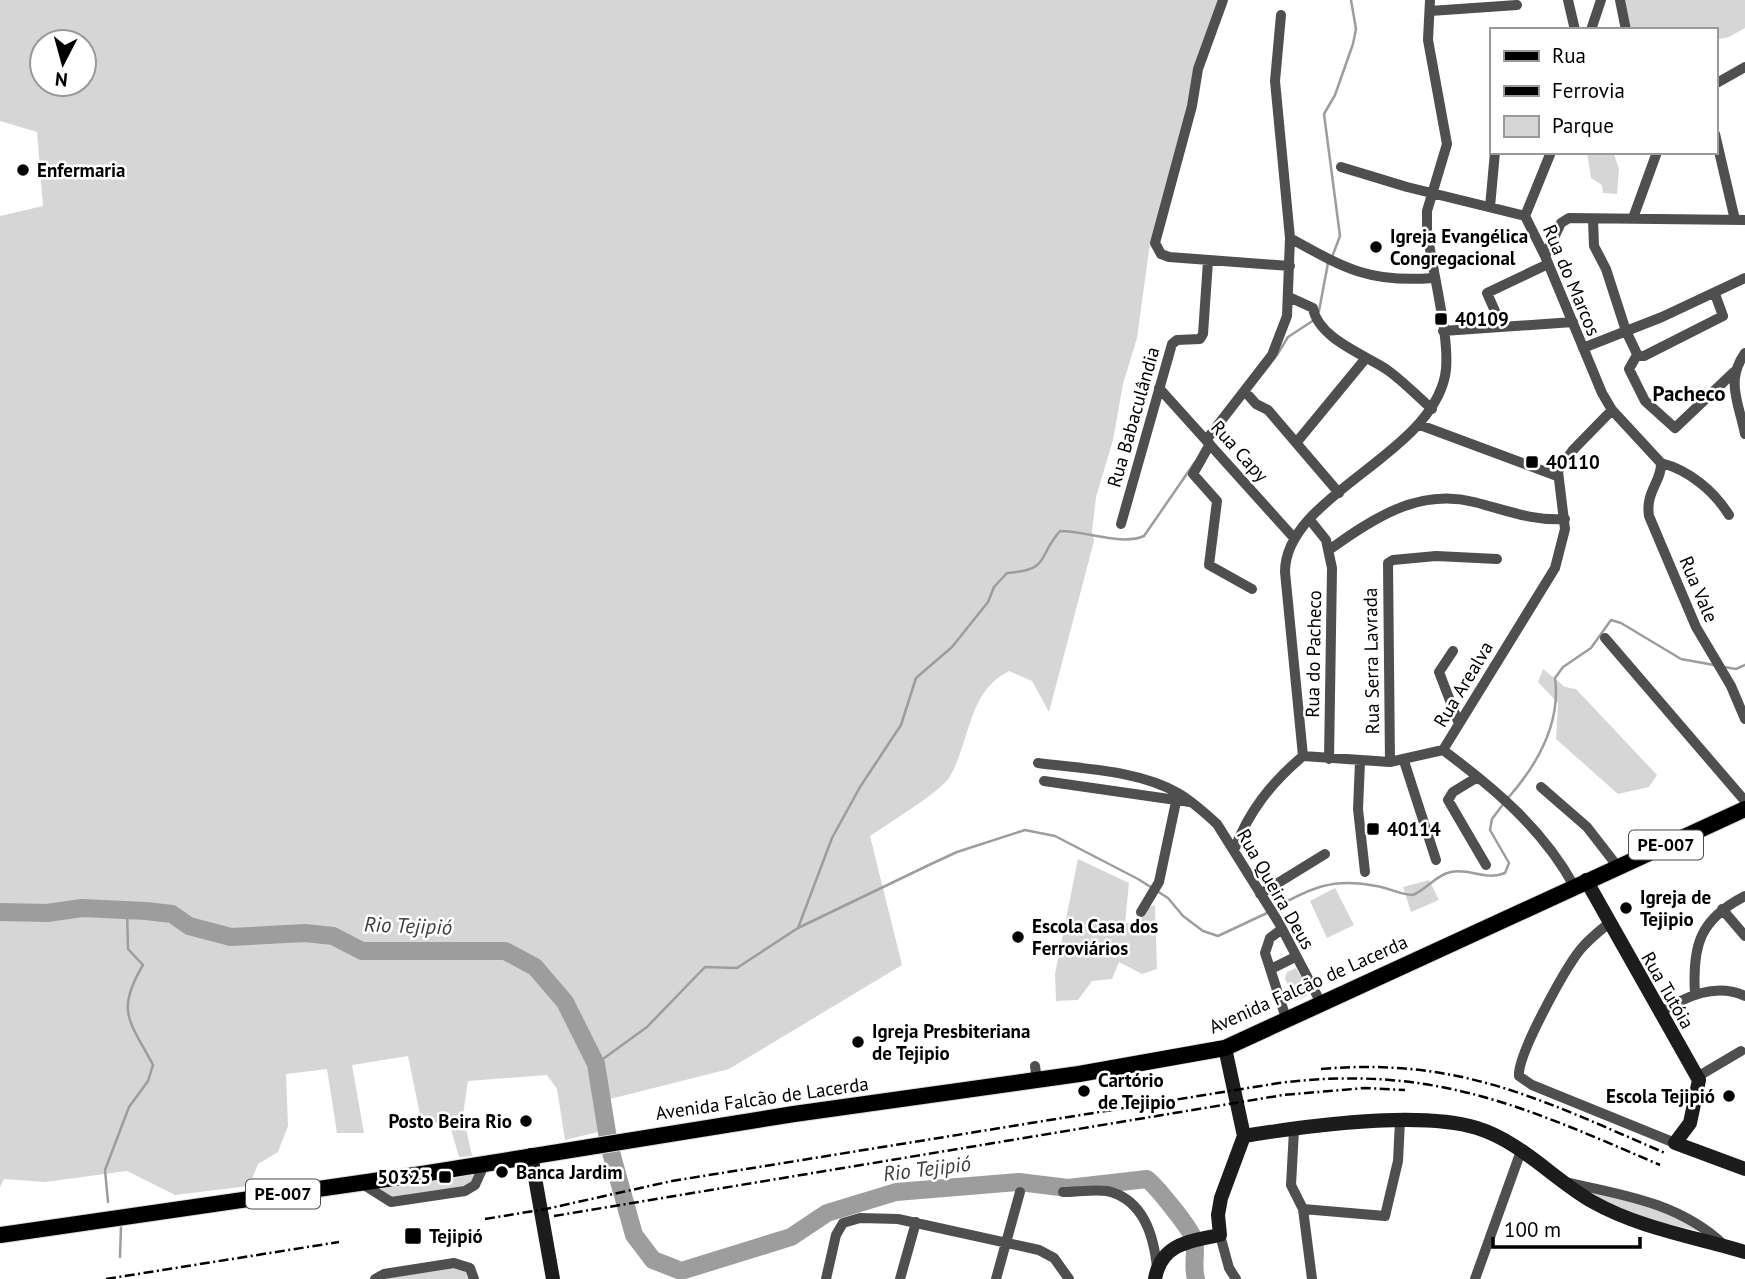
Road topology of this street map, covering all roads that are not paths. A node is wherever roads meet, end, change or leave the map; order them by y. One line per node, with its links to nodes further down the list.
1 (1223, 0): 26 (street)
2 (1568, 0): 8 (street)
3 (1601, 0): 9 (street)
4 (1620, 0): 10 (street)
5 (1517, 5): 6 (street)
6 (1430, 6): 18 (street)
7 (1281, 15): 24 (street)
8 (1575, 28)
9 (1592, 28)
10 (1626, 28)
11 (1745, 68): 12 (street)
12 (1717, 83)
13 (1717, 141): 23 (street)
14 (1495, 154): 19 (street)
15 (1550, 154): 20 (street, Rua do Marcos)
16 (1656, 154): 21 (street)
17 (1341, 167): 18 (street)
18 (1432, 192): 19 (street); 28 (street)
19 (1490, 207): 20 (street)
20 (1525, 216): 25 (street, Rua do Marcos)
21 (1633, 218): 22 (street); 23 (street)
22 (1593, 219): 25 (street); 35 (street)
23 (1740, 220)
24 (1290, 238): 27 (street); 28 (street)
25 (1547, 260): 32 (street, Rua do Marcos); 33 (street)
26 (1209, 261): 27 (street); 41 (street, Rua Babaculândia)
27 (1290, 266): 31 (street)
28 (1433, 278): 34 (street)
29 (1745, 278): 30 (street)
30 (1715, 293): 35 (street); 38 (street)
31 (1289, 297): 39 (street); 47 (street)
32 (1573, 322): 33 (street); 36 (street, Rua do Marcos)
33 (1502, 327): 34 (street)
34 (1443, 331): 43 (street)
35 (1626, 331): 36 (street); 38 (street)
36 (1583, 348): 44 (street, Rua do Marcos)
37 (1745, 353): 40 (street)
38 (1638, 356): 40 (street)
39 (1366, 358): 43 (street); 48 (street)
40 (1734, 372): 46 (street)
41 (1159, 387): 47 (street, Rua Capy); 55 (street, Rua Babaculândia)
42 (1249, 396): 48 (street)
43 (1432, 409): 45 (street)
44 (1612, 410): 49 (street, Rua do Marcos); 50 (street)
45 (1420, 425): 50 (street); 51 (street)
46 (1745, 434)
47 (1208, 441): 56 (street, Rua Capy); 59 (street)
48 (1296, 443): 51 (street)
49 (1661, 465): 52 (street); 62 (street, Rua Vale)
50 (1557, 476): 53 (street, Rua Arealva)
51 (1339, 493): 54 (street)
52 (1729, 515)
53 (1565, 519): 57 (street); 63 (street, Rua Arealva)
54 (1310, 520): 56 (street); 57 (street)
55 (1121, 524)
56 (1294, 538): 65 (street)
57 (1329, 550): 66 (street, Rua do Pacheco)
58 (1497, 559): 69 (street, Rua Serra Lavrada)
59 (1252, 589)
60 (1605, 638): 75 (street)
61 (1453, 651): 63 (street)
62 (1745, 719)
63 (1460, 724): 64 (street, Rua Arealva)
64 (1443, 750): 67 (street, Rua Arealva); 71 (street)
65 (1303, 756): 66 (street, Rua Arealva); 77 (street)
66 (1329, 759): 68 (street, Rua Arealva)
67 (1404, 761): 69 (street, Rua Arealva); 79 (street)
68 (1360, 762): 69 (street, Rua Arealva); 82 (street)
69 (1390, 762)
70 (1038, 763): 74 (street, Rua Queira Deus)
71 (1476, 778): 80 (street); 83 (street)
72 (1044, 781): 74 (street, Rua Queira Deus)
73 (1541, 787): 81 (street)
74 (1177, 797): 77 (street, Rua Queira Deus); 87 (street)
75 (1745, 801)
76 (1745, 810): 81 (main road, Avenida Falcão de Lacerda / PE-007)
77 (1234, 850): 84 (street, Rua Queira Deus)
78 (1325, 854): 84 (street)
79 (1436, 860)
80 (1486, 865)
81 (1618, 867): 83 (main road, Avenida Falcão de Lacerda / PE-007)
82 (1365, 872)
83 (1580, 883): 88 (street, Rua Tutóia); 95 (main road, Avenida Falcão de Lacerda / PE-007)
84 (1260, 894): 89 (street, Rua Queira Deus)
85 (1745, 896): 86 (street)
86 (1722, 909): 90 (street); 93 (street)
87 (1141, 912)
88 (1608, 924): 96 (street, Rua Tutóia); 104 (street)
89 (1280, 926): 91 (street, Rua Queira Deus); 92 (street)
90 (1745, 936)
91 (1295, 957): 92 (street); 95 (street, Rua Queira Deus)
92 (1271, 969): 97 (street)
93 (1695, 994): 94 (street); 96 (street)
94 (1745, 996)
95 (1321, 1003): 97 (main road, Avenida Falcão de Lacerda / PE-007)
96 (1659, 1013): 100 (street, Rua Tutóia)
97 (1286, 1018): 98 (main road, Avenida Falcão de Lacerda / PE-007)
98 (1225, 1048): 103 (street); 106 (main road, Avenida Falcão de Lacerda / PE-007)
99 (1741, 1051): 100 (street)
100 (1698, 1079): 104 (street)
101 (1400, 1121): 102 (street); 105 (street); 113 (street)
102 (1293, 1130): 103 (street); 113 (street)
103 (1244, 1136): 116 (street)
104 (1675, 1143): 108 (street)
105 (1521, 1151): 109 (street); 130 (street)
106 (531, 1155): 107 (main road, PE-007); 123 (street)
107 (485, 1163): 110 (main road, PE-007); 110 (street)
108 (1745, 1169)
109 (1565, 1182): 118 (street); 118 (street)
110 (361, 1183): 115 (main road, PE-007)
111 (1020, 1192): 117 (street)
112 (1063, 1192): 120 (street)
113 (1303, 1209): 129 (street)
114 (916, 1222): 117 (street); 124 (street); 125 (street)
115 (0, 1235)
116 (1220, 1235): 120 (street); 128 (street)
117 (1006, 1242): 126 (street); 127 (street)
118 (1724, 1246): 119 (street)
119 (1745, 1252)
120 (1156, 1274)
121 (375, 1279): 122 (street)
122 (474, 1279)
123 (553, 1279)
124 (826, 1279)
125 (900, 1279)
126 (996, 1279)
127 (1069, 1279)
128 (1236, 1279)
129 (1312, 1279)
130 (1475, 1279)

